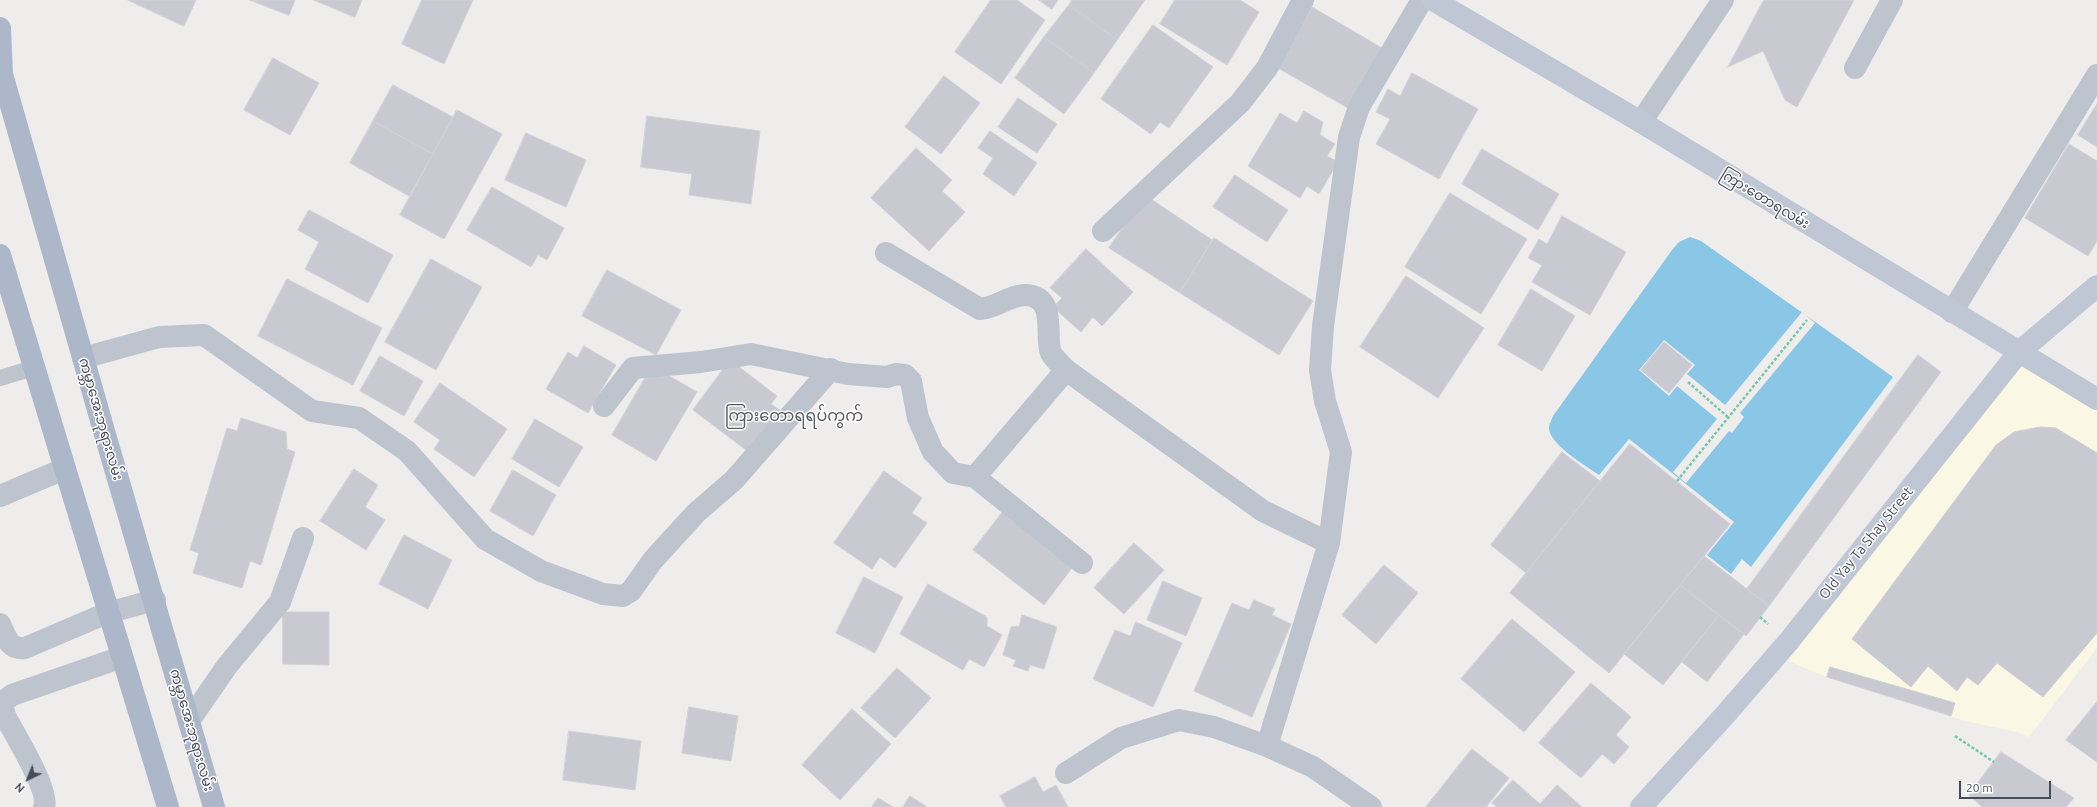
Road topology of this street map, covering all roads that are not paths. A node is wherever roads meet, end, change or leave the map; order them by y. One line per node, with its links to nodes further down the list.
1 (1303, 0): 10 (street)
2 (1723, 0): 9 (street)
3 (1892, 0): 6 (street)
4 (1435, 1): 9 (main road, ကြားတောရလမ်း); 27 (street)
5 (0, 28): 7 (main road, ကမ္ဘာအေးဘုရားလမ်း)
6 (1855, 68)
7 (1, 74): 16 (main road, ကမ္ဘာအေးဘုရားလမ်း)
8 (2097, 75): 14 (street)
9 (1641, 122): 14 (main road, ကြားတောရလမ်း)
10 (1103, 231)
11 (886, 253): 19 (street)
12 (0, 255): 17 (main road)
13 (2097, 286): 15 (main road, Old Yay Ta Shay Street)
14 (1952, 312): 15 (main road, ကြားတောရလမ်း)
15 (2019, 352): 21 (main road, ကြားတောရလမ်း); 40 (main road, Old Yay Ta Shay Street)
16 (83, 358): 18 (street); 29 (main road, ကမ္ဘာအေးဘုရားလမ်း)
17 (33, 368): 20 (lane); 23 (main road)
18 (831, 369): 22 (street); 24 (street)
19 (1066, 370): 24 (street); 27 (street)
20 (0, 378)
21 (2097, 399)
22 (604, 406)
23 (64, 469): 25 (street); 30 (main road)
24 (975, 477): 28 (street)
25 (0, 496)
26 (303, 538): 33 (street)
27 (1329, 543): 34 (street)
28 (1082, 563)
29 (155, 600): 30 (street); 33 (main road, ကမ္ဘာအေးဘုရားလမ်း)
30 (107, 614): 31 (street); 32 (main road)
31 (0, 624)
32 (122, 657): 36 (street); 37 (main road)
33 (189, 721): 38 (main road, ကမ္ဘာအေးဘုရားလမ်း)
34 (1267, 746): 35 (street); 39 (street)
35 (1066, 773)
36 (44, 807)
37 (168, 807)
38 (214, 807)
39 (1371, 807)
40 (1641, 807)

